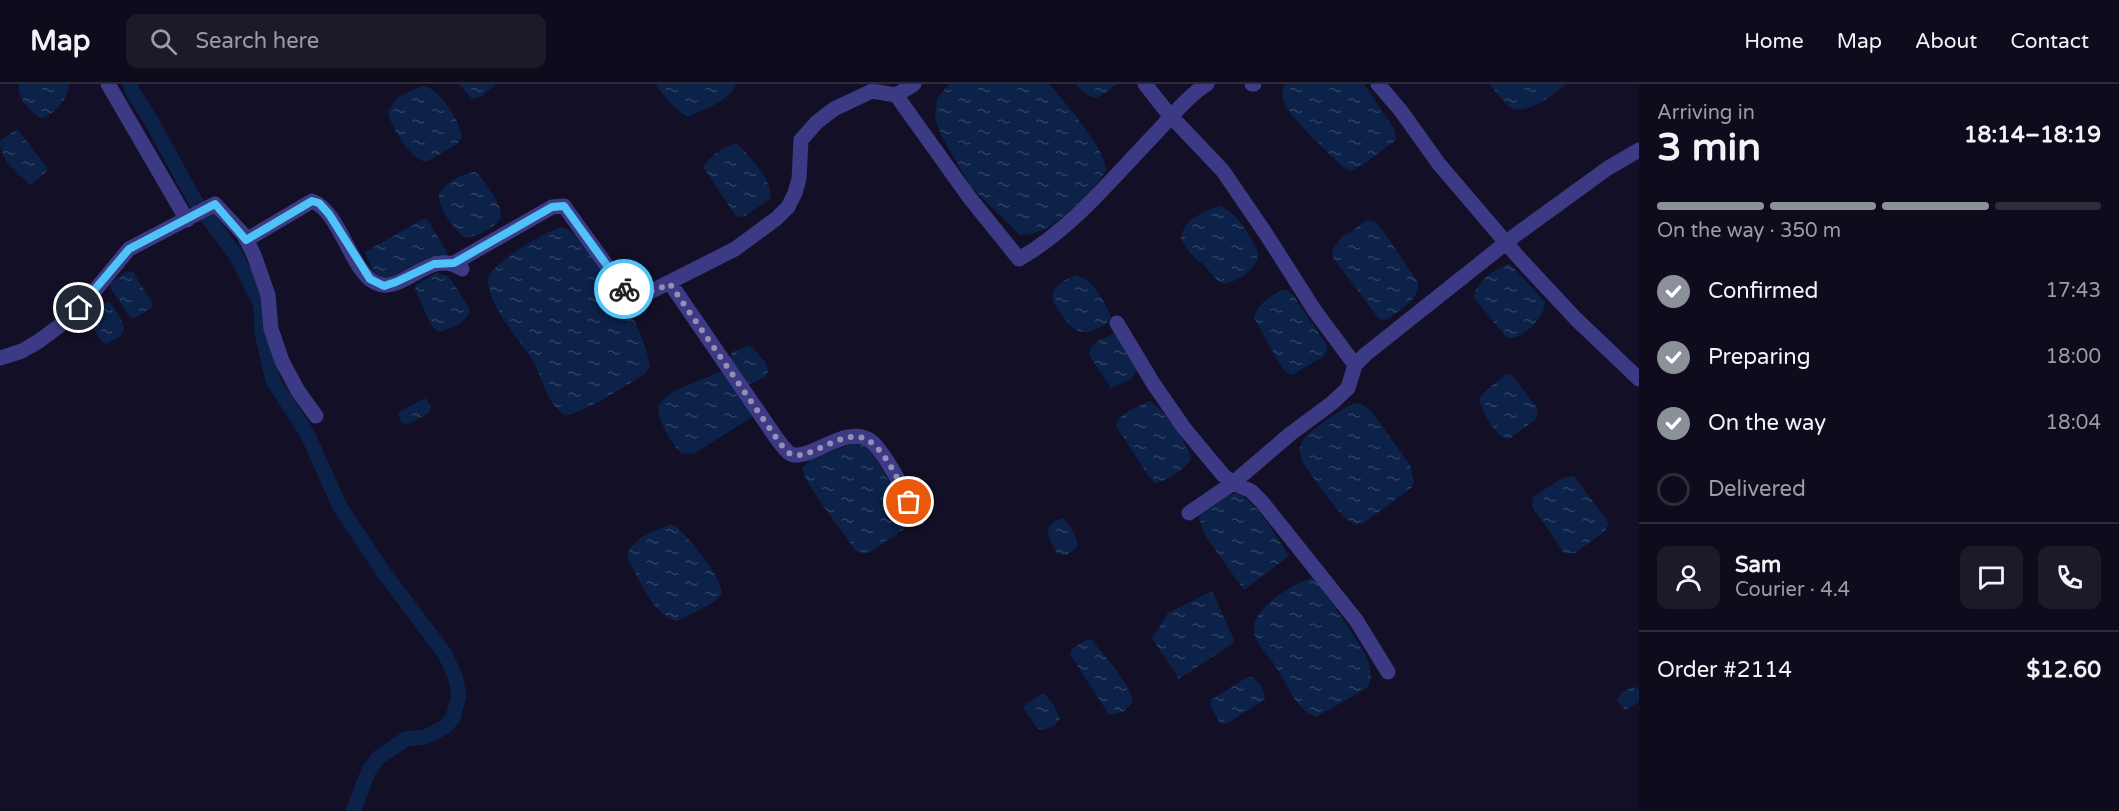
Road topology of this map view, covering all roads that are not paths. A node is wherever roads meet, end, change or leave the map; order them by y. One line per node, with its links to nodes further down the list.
1 (108, 84): 9 (street)
2 (914, 84): 6 (street)
3 (1145, 84): 7 (street)
4 (1207, 84): 7 (street)
5 (1378, 84): 11 (street)
6 (896, 95): 7 (street); 12 (street)
7 (1172, 116): 15 (street)
8 (1639, 150): 11 (street)
9 (189, 219): 10 (street); 14 (street)
10 (246, 240): 12 (street); 17 (street)
11 (1507, 242): 15 (street); 16 (street)
12 (670, 284): 20 (street)
13 (1117, 323): 18 (street)
14 (0, 358)
15 (1355, 365): 18 (street)
16 (1639, 379)
17 (316, 416)
18 (1233, 483): 19 (street); 21 (street)
19 (1189, 513)
20 (918, 518)
21 (1388, 672)

